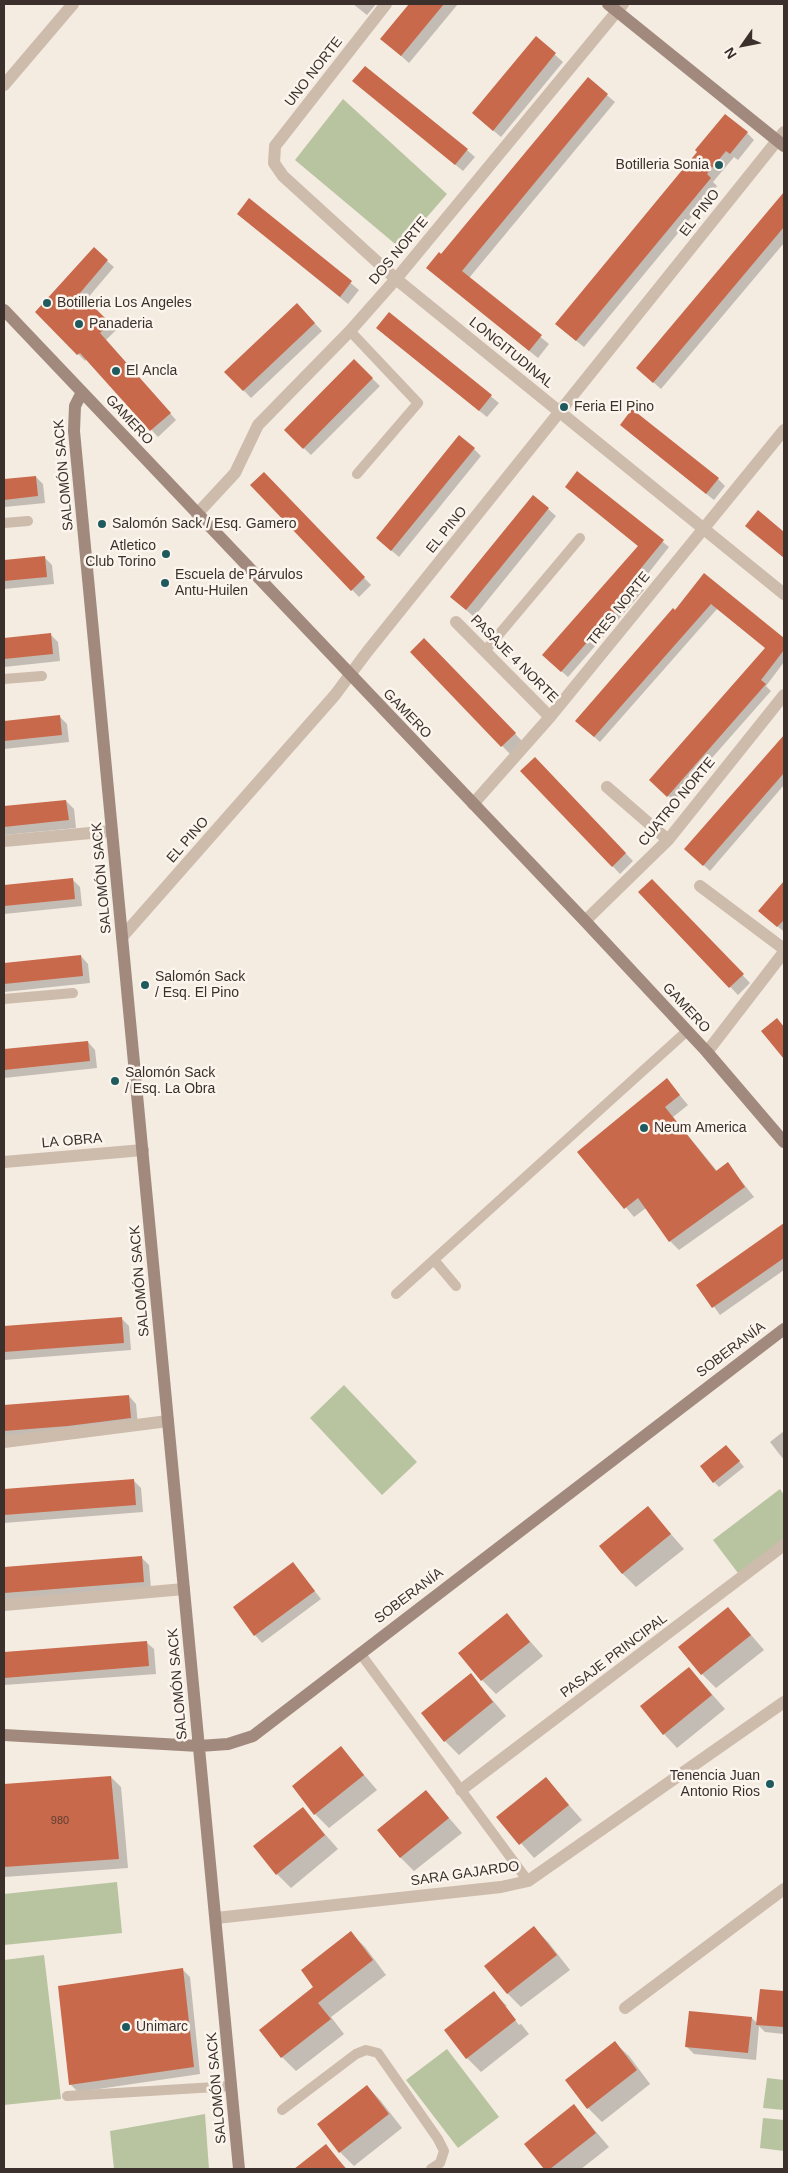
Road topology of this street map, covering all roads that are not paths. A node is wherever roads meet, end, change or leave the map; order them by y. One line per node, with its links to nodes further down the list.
1 (73, 4): 4 (street)
2 (386, 4): 6 (street, UNO NORTE)
3 (617, 6): 5 (street); 7 (street, DOS NORTE)
4 (4, 85)
5 (782, 139): 11 (street, EL PINO)
6 (274, 162): 7 (street, LONGITUDINAL)
7 (396, 279): 9 (street, DOS NORTE); 11 (street, LONGITUDINAL)
8 (5, 313): 10 (street, GAMERO)
9 (350, 331): 13 (lane); 14 (street, DOS NORTE)
10 (82, 392): 14 (street, GAMERO); 29 (street, SALOMÓN SACK)
11 (561, 413): 17 (street, LONGITUDINAL); 23 (street, EL PINO)
12 (784, 430): 17 (street, TRES NORTE)
13 (357, 474)
14 (197, 514): 23 (street, GAMERO)
15 (28, 521): 16 (lane)
16 (4, 524)
17 (703, 528): 19 (street, LONGITUDINAL); 26 (street, TRES NORTE)
18 (580, 538): 21 (lane)
19 (784, 594)
20 (456, 622): 21 (street, PASAJE 4 NORTE)
21 (485, 651): 26 (street, PASAJE 4 NORTE)
22 (42, 676): 24 (lane)
23 (350, 676): 28 (street, GAMERO); 34 (street, EL PINO)
24 (4, 679)
25 (784, 695): 30 (street, CUATRO NORTE)
26 (550, 717): 28 (street, TRES NORTE)
27 (607, 787): 30 (street)
28 (473, 804): 33 (street, GAMERO)
29 (112, 831): 31 (street); 34 (street, SALOMÓN SACK)
30 (668, 840): 33 (street, CUATRO NORTE)
31 (4, 842)
32 (700, 886): 35 (street)
33 (585, 921): 38 (street, GAMERO)
34 (122, 937): 41 (street, SALOMÓN SACK)
35 (784, 951): 39 (street)
36 (73, 993): 37 (lane)
37 (4, 999)
38 (687, 1031): 39 (street, GAMERO); 43 (lane)
39 (706, 1052): 40 (street, GAMERO)
40 (784, 1142)
41 (143, 1150): 42 (street, LA OBRA); 47 (street, SALOMÓN SACK)
42 (4, 1162)
43 (434, 1260): 44 (lane); 45 (lane)
44 (456, 1286)
45 (396, 1294)
46 (784, 1328): 52 (street, SOBERANÍA)
47 (168, 1421): 48 (street); 50 (street, SALOMÓN SACK)
48 (4, 1442)
49 (784, 1546): 56 (street, PASAJE PRINCIPAL)
50 (184, 1589): 51 (street); 55 (street, SALOMÓN SACK)
51 (4, 1605)
52 (360, 1653): 55 (street, SOBERANÍA); 56 (lane)
53 (784, 1702): 57 (street, SARA GAJARDO)
54 (4, 1735): 55 (street, SOBERANÍA)
55 (199, 1746): 59 (street, SALOMÓN SACK)
56 (461, 1790): 57 (lane)
57 (528, 1881): 59 (street, SARA GAJARDO)
58 (784, 1889): 60 (street)
59 (216, 1918): 61 (street, SALOMÓN SACK)
60 (625, 2008)
61 (232, 2086): 62 (lane); 64 (street, SALOMÓN SACK)
62 (67, 2096)
63 (282, 2110): 65 (lane)
64 (239, 2169)
65 (431, 2169)

